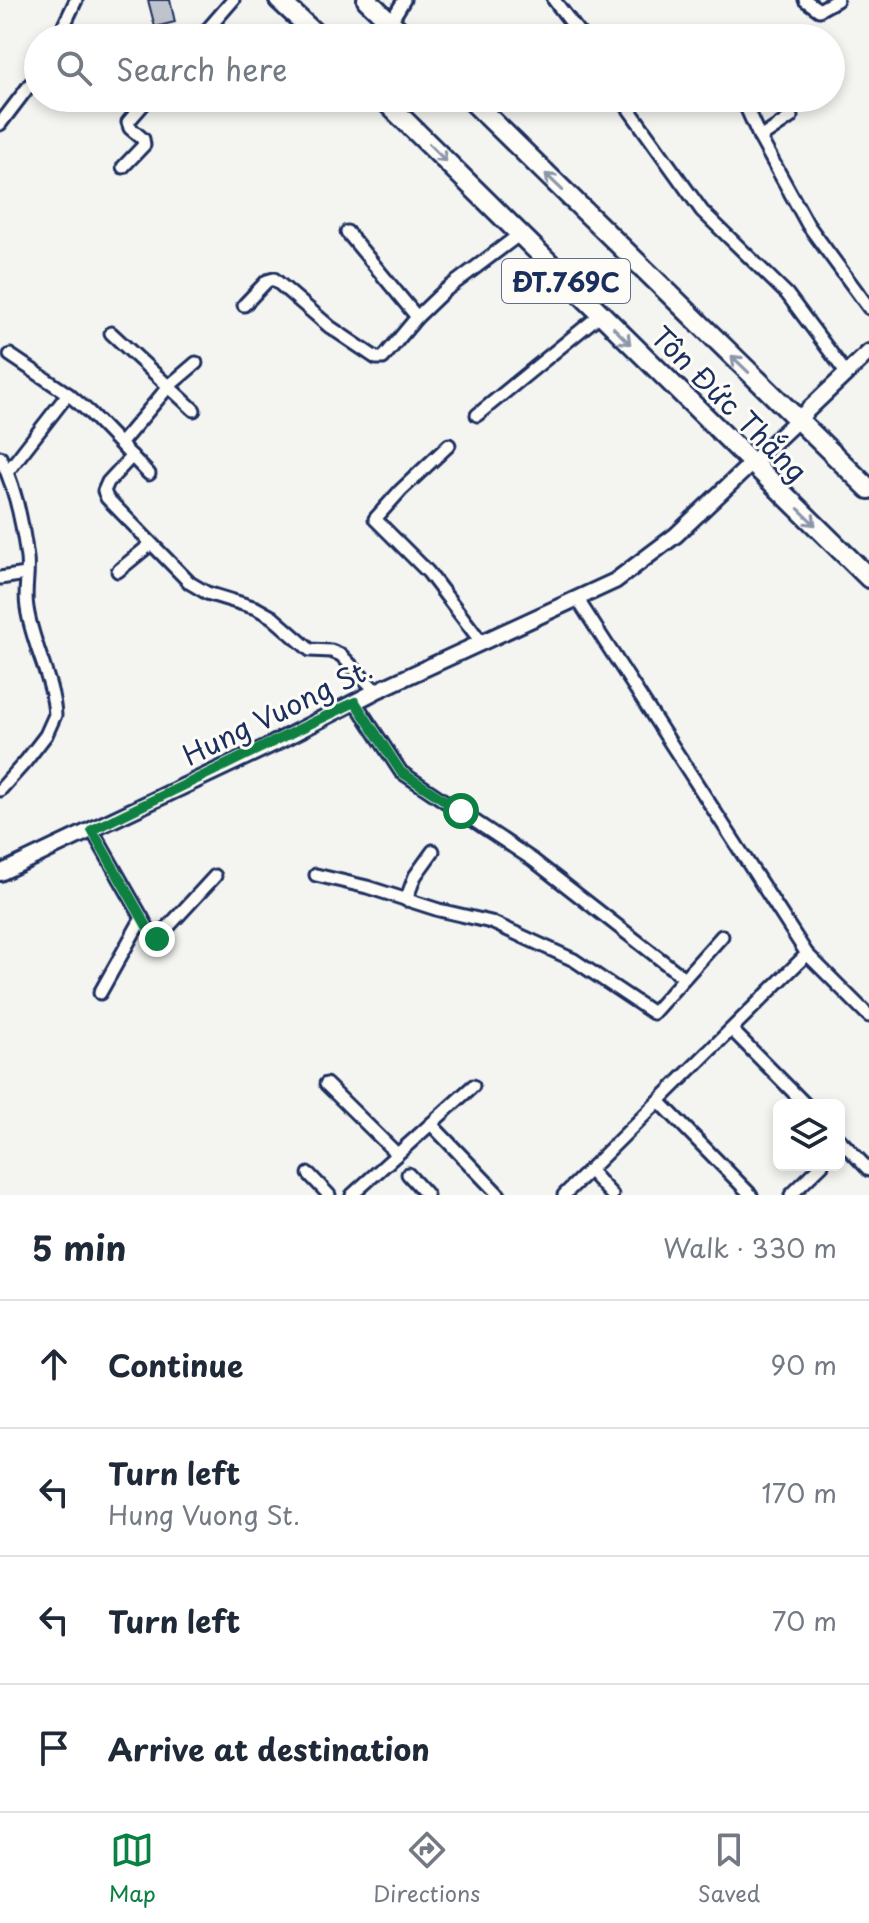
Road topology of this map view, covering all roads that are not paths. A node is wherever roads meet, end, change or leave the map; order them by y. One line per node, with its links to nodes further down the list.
1 (76, 0): 10 (street)
2 (233, 0): 11 (street)
3 (279, 0): 12 (main road)
4 (367, 0): 9 (main road)
5 (404, 0): 9 (street)
6 (554, 0): 13 (street)
7 (805, 0): 8 (street)
8 (837, 0)
9 (390, 23)
10 (65, 24)
11 (212, 24)
12 (305, 24)
13 (572, 24)
14 (24, 92): 21 (street)
15 (137, 112): 23 (street)
16 (396, 112): 25 (main road, Tôn Đức Thắng / ĐT.769C, one-way to 25)
17 (483, 112): 39 (main road, Tôn Đức Thắng / ĐT.769C, one-way to 17)
18 (631, 112): 34 (street)
19 (748, 112): 22 (street)
20 (791, 117): 22 (street)
21 (0, 124)
22 (760, 138): 27 (street)
23 (123, 167)
24 (347, 232): 29 (street)
25 (520, 234): 28 (main road, Tôn Đức Thắng / ĐT.769C); 29 (street)
26 (244, 305): 29 (street)
27 (869, 308)
28 (601, 314): 38 (street); 44 (main road, Tôn Đức Thắng / ĐT.769C, one-way to 44)
29 (417, 317)
30 (111, 333): 35 (street)
31 (869, 352): 34 (street, Hung Vuong St.)
32 (10, 355): 36 (street)
33 (196, 363): 35 (street)
34 (846, 373): 39 (street, Hung Vuong St.)
35 (169, 386): 37 (street); 40 (street)
36 (68, 394): 40 (street); 45 (street)
37 (194, 410)
38 (477, 415)
39 (796, 419): 44 (street, Hung Vuong St.); 47 (main road, Tôn Đức Thắng / ĐT.769C)
40 (121, 443): 42 (street)
41 (449, 445): 54 (street)
42 (132, 456): 46 (street); 48 (street)
43 (0, 457): 45 (street)
44 (751, 463): 52 (main road, Tôn Đức Thắng / ĐT.769C, one-way to 52); 53 (street, Hung Vuong St.)
45 (8, 471): 50 (street)
46 (149, 474)
47 (869, 489)
48 (151, 544): 49 (street); 55 (street)
49 (118, 571)
50 (26, 574): 51 (street); 57 (street)
51 (0, 578)
52 (869, 578)
53 (578, 600): 54 (street, Hung Vuong St.); 66 (street)
54 (482, 643): 55 (street, Hung Vuong St.)
55 (376, 691): 56 (street, Hung Vuong St.)
56 (355, 702): 58 (street, Hung Vuong St.); 67 (street)
57 (0, 790)
58 (92, 830): 60 (street, Hung Vuong St.); 64 (street)
59 (433, 851): 63 (street)
60 (0, 873)
61 (316, 875): 63 (street)
62 (215, 876): 64 (street)
63 (406, 900): 67 (street)
64 (142, 918): 68 (street)
65 (722, 936): 67 (street)
66 (807, 954): 69 (street); 70 (street)
67 (683, 977)
68 (100, 993)
69 (869, 1016)
70 (732, 1030): 73 (street); 74 (street)
71 (326, 1084): 77 (street)
72 (473, 1086): 75 (street)
73 (800, 1099)
74 (659, 1101): 78 (street); 89 (street)
75 (431, 1124): 77 (street); 86 (street)
76 (845, 1148): 79 (street)
77 (397, 1154): 84 (street)
78 (589, 1170): 87 (street); 88 (street)
79 (869, 1170)
80 (816, 1171): 90 (street)
81 (309, 1174): 83 (street)
82 (408, 1174): 85 (street)
83 (329, 1195)
84 (352, 1195)
85 (427, 1195)
86 (499, 1195)
87 (564, 1195)
88 (612, 1195)
89 (751, 1195)
90 (791, 1195)

